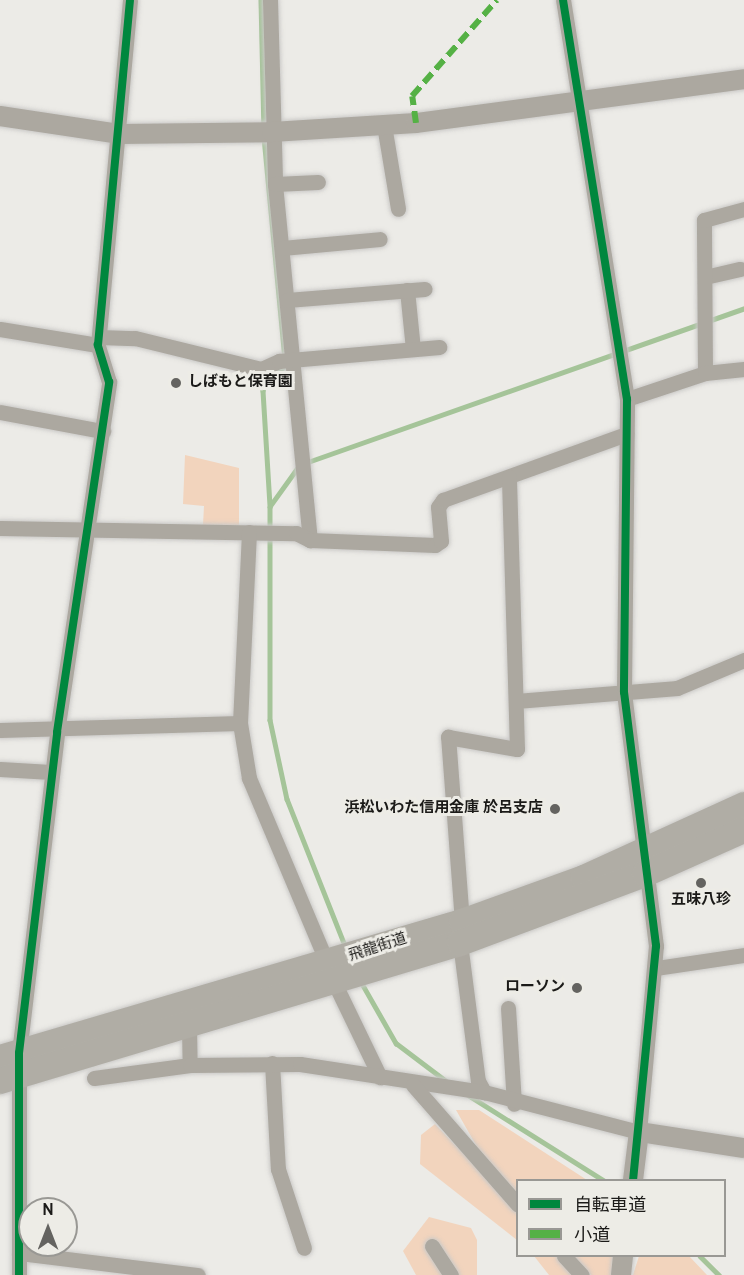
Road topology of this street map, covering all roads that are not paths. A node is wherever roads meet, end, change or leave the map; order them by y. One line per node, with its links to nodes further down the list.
1 (130, 0): 9 (street)
2 (270, 0): 8 (street)
3 (563, 0): 5 (street)
4 (744, 79): 5 (street)
5 (583, 100): 7 (street); 28 (street)
6 (0, 116): 9 (street)
7 (384, 125): 8 (street); 12 (street)
8 (265, 132): 9 (street); 11 (street)
9 (119, 134): 22 (street)
10 (318, 182): 11 (street)
11 (275, 184): 15 (street)
12 (398, 208)
13 (744, 209): 17 (street)
14 (380, 239): 15 (street)
15 (282, 248): 20 (street)
16 (740, 269): 17 (street)
17 (705, 277): 27 (street)
18 (425, 289): 19 (street)
19 (407, 290): 20 (street); 24 (street)
20 (287, 300): 25 (street)
21 (0, 329): 22 (street)
22 (98, 341): 25 (street); 30 (street)
23 (439, 347): 24 (street)
24 (413, 349): 25 (street)
25 (288, 361): 36 (street)
26 (744, 369): 27 (street)
27 (705, 373): 28 (street)
28 (627, 399): 31 (street)
29 (0, 412): 30 (street)
30 (103, 431): 34 (street)
31 (626, 434): 32 (street); 38 (street)
32 (509, 477): 36 (street); 39 (street)
33 (0, 528): 34 (street)
34 (85, 529): 35 (street); 42 (street)
35 (252, 532): 36 (street); 40 (street)
36 (310, 540)
37 (744, 660): 38 (street)
38 (624, 692): 39 (street); 47 (street)
39 (516, 701): 48 (street)
40 (240, 723): 42 (street); 51 (street)
41 (0, 730): 42 (street)
42 (57, 732): 44 (street)
43 (0, 769): 44 (street)
44 (51, 772): 56 (street)
45 (744, 805): 47 (highway, 飛龍街道)
46 (744, 830): 47 (highway, 飛龍街道)
47 (645, 863): 48 (highway, 飛龍街道); 50 (street)
48 (461, 933): 51 (highway, 飛龍街道); 60 (street)
49 (744, 955): 50 (street)
50 (656, 968): 62 (street)
51 (346, 969): 53 (highway, 飛龍街道); 56 (highway, 飛龍街道); 57 (street)
52 (508, 1008): 61 (street)
53 (189, 1026): 55 (street); 56 (highway, 飛龍街道)
54 (272, 1063): 55 (street); 57 (street); 68 (street)
55 (190, 1065): 58 (street)
56 (10, 1067): 66 (street)
57 (380, 1077): 59 (street)
58 (94, 1078)
59 (413, 1085): 60 (street); 65 (street)
60 (481, 1092): 61 (street)
61 (514, 1104): 62 (street)
62 (639, 1132): 63 (street); 64 (street)
63 (744, 1148)
64 (633, 1179)
65 (516, 1203)
66 (18, 1216)
67 (432, 1246): 75 (street)
68 (304, 1248)
69 (20, 1257): 73 (street)
70 (52, 1257): 74 (street)
71 (565, 1257): 76 (street)
72 (623, 1257): 77 (street)
73 (19, 1275)
74 (198, 1275)
75 (451, 1275)
76 (582, 1275)
77 (621, 1275)

